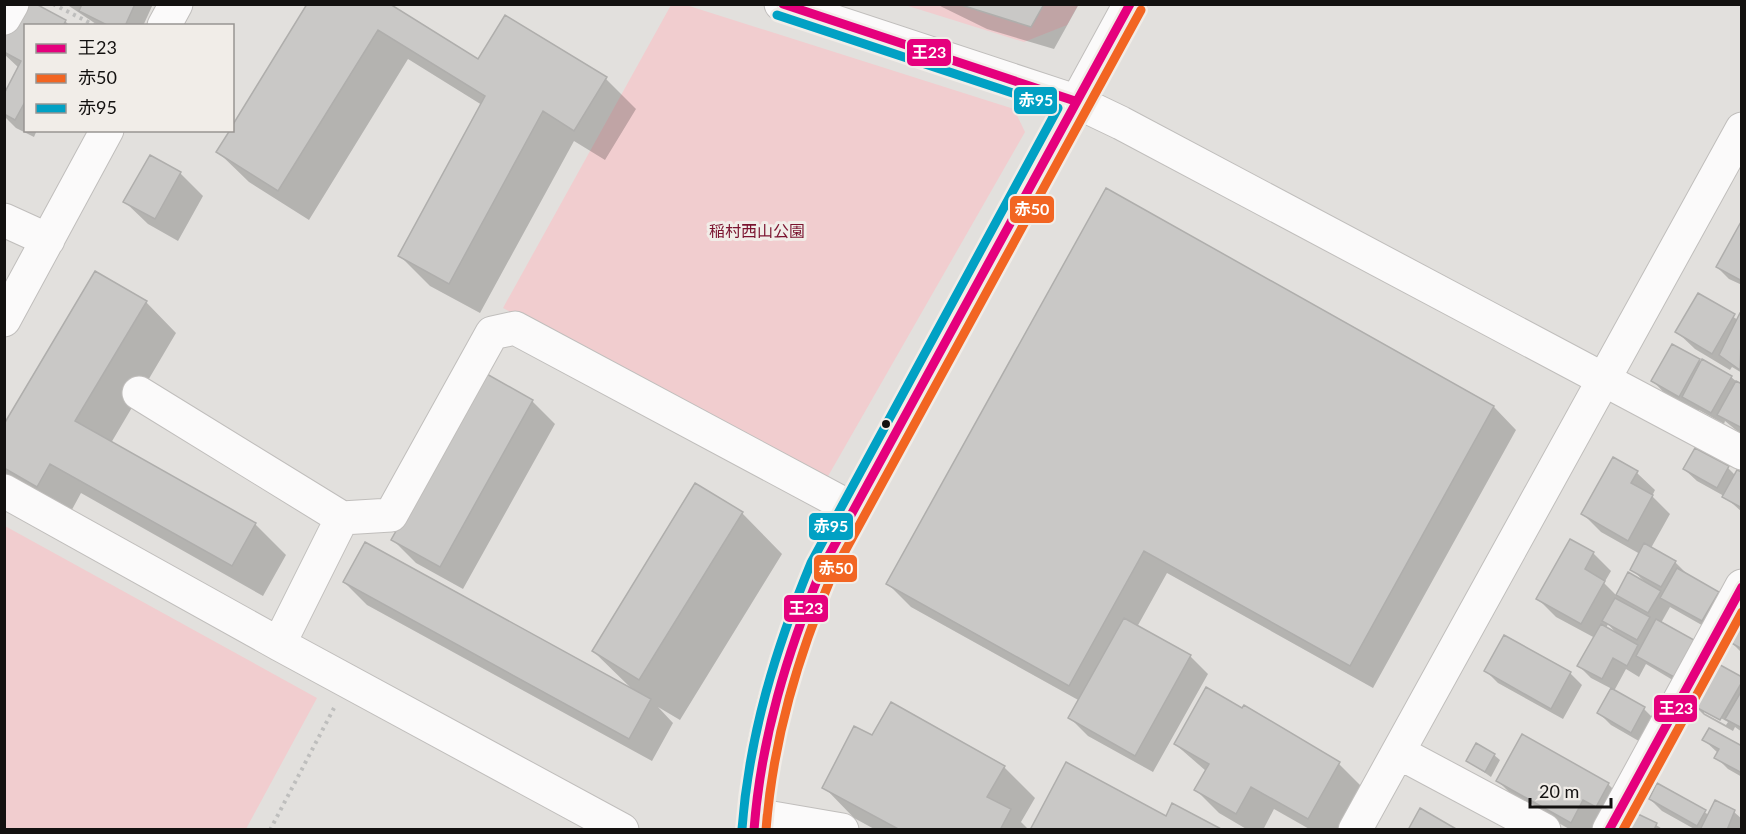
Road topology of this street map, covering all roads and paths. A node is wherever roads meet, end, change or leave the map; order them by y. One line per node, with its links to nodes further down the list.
1 (12, 4): 6 (street)
2 (54, 4): 7 (path)
3 (176, 4): 8 (street)
4 (781, 4): 9 (street)
5 (1130, 4): 9 (street)
6 (4, 18)
7 (92, 24)
8 (165, 24)
9 (1075, 101): 15 (street); 19 (street)
10 (1742, 129): 15 (street)
11 (106, 132): 13 (street)
12 (4, 220): 13 (street)
13 (48, 240): 14 (street)
14 (4, 320)
15 (1602, 379): 17 (street); 24 (street)
16 (139, 393): 20 (street)
17 (1742, 453)
18 (4, 490): 22 (street)
19 (853, 509): 20 (street); 25 (street)
20 (342, 518): 22 (street)
21 (1742, 586): 31 (street)
22 (279, 644): 23 (street)
23 (348, 682): 26 (path); 27 (street)
24 (1398, 752): 29 (street); 30 (street)
25 (754, 822): 28 (street)
26 (270, 830)
27 (622, 830)
28 (842, 830)
29 (1355, 830)
30 (1545, 830)
31 (1609, 830)

